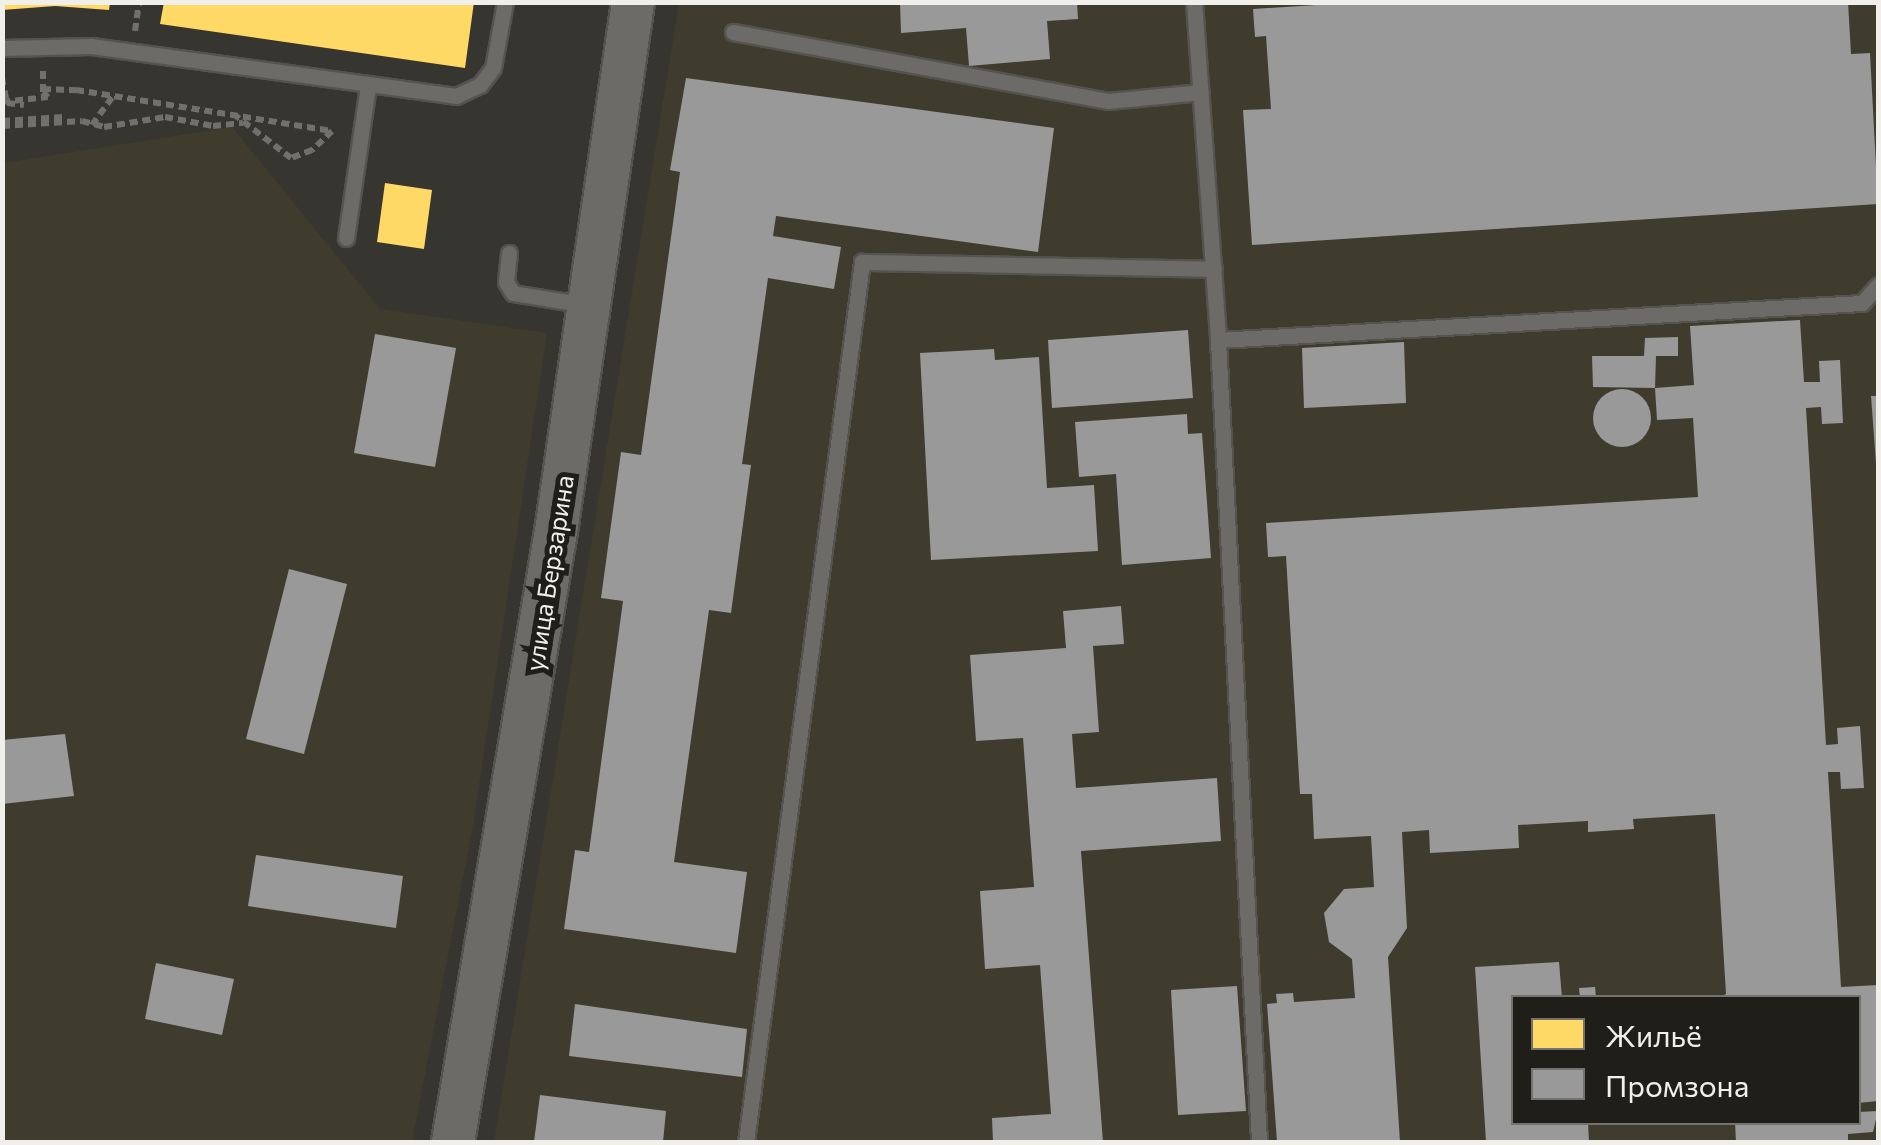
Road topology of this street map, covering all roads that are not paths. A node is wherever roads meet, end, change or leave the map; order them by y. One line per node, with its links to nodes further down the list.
1 (505, 2): 6 (lane)
2 (634, 2): 12 (street, улица Берзарина)
3 (1194, 2): 7 (lane)
4 (733, 32): 7 (lane)
5 (2, 48): 6 (lane)
6 (368, 86): 8 (lane)
7 (1201, 92): 10 (lane)
8 (346, 238)
9 (509, 253): 12 (lane)
10 (1214, 269): 13 (lane); 15 (lane)
11 (1878, 285): 13 (lane)
12 (590, 305): 14 (street, улица Берзарина)
13 (1218, 340): 16 (lane)
14 (453, 1142)
15 (746, 1142)
16 (1260, 1142)

